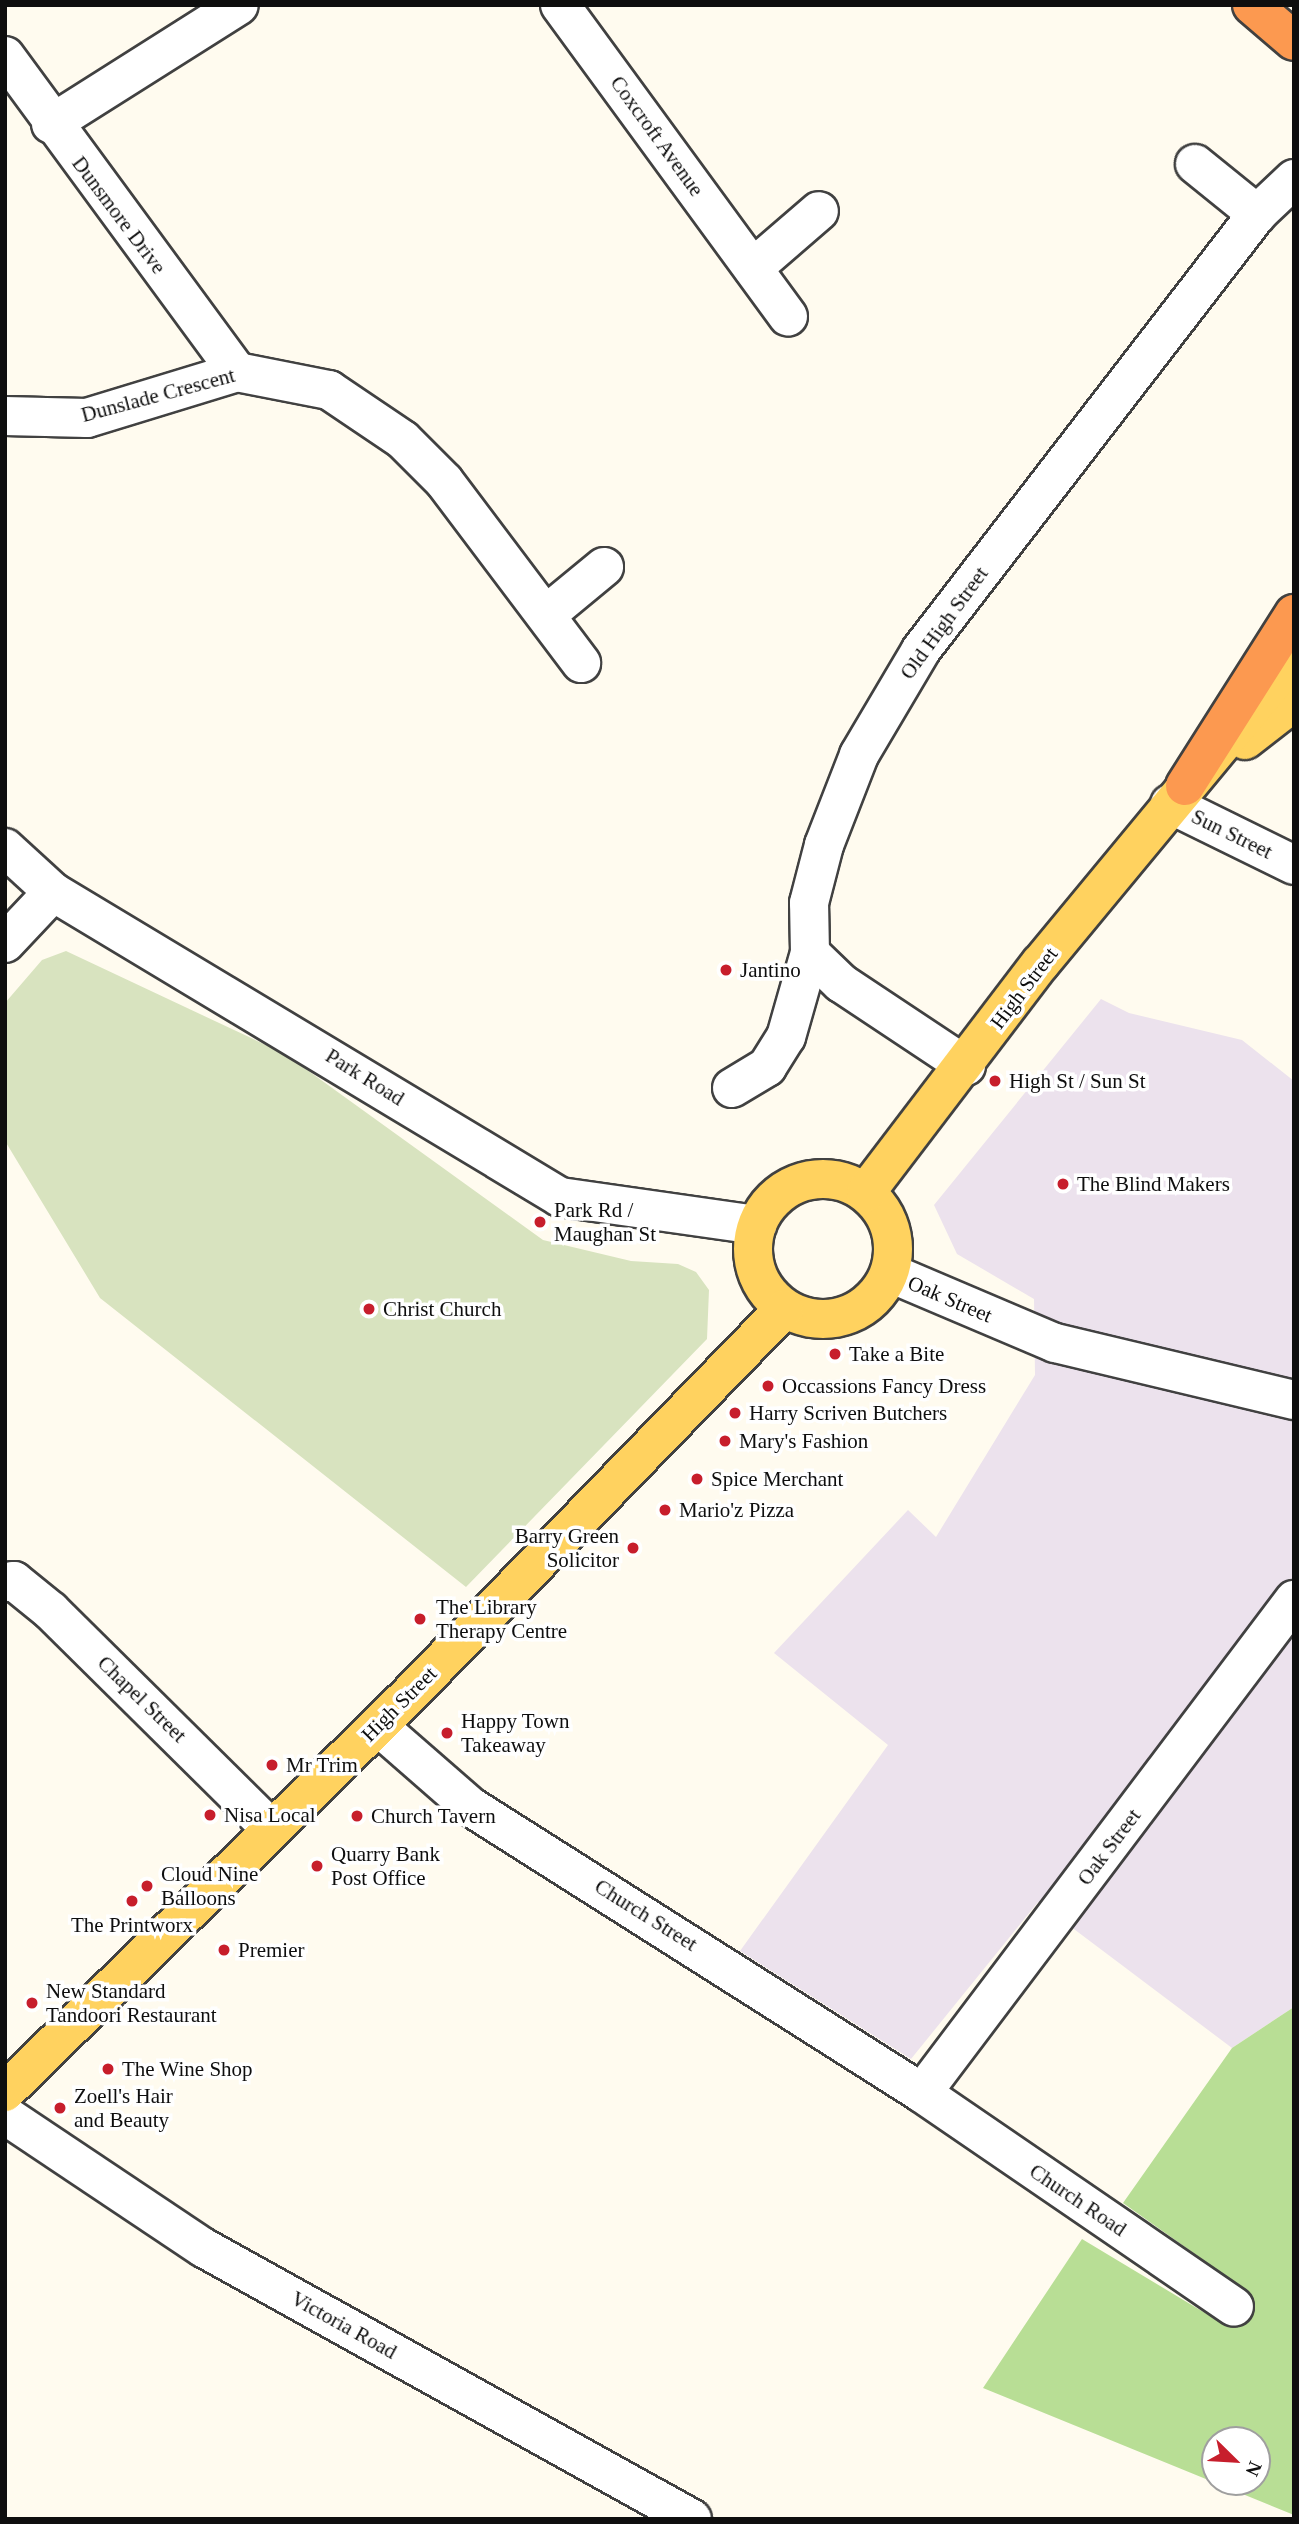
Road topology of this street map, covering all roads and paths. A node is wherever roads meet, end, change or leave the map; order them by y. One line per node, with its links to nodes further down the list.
1 (239, 5): 6 (street)
2 (560, 5): 11 (street, Coxcroft Avenue)
3 (1252, 5): 4 (highway)
4 (1294, 41)
5 (5, 56): 6 (street, Dunsmore Drive)
6 (51, 124): 13 (street, Dunsmore Drive)
7 (1195, 164): 10 (street)
8 (1294, 179): 10 (street, Old High Street)
9 (819, 211): 11 (street)
10 (1257, 214): 26 (street, Old High Street)
11 (753, 268): 12 (street, Coxcroft Avenue)
12 (788, 316)
13 (237, 372): 14 (street, Dunslade Crescent); 16 (street, Dunslade Crescent)
14 (5, 416)
15 (604, 567): 16 (street)
16 (547, 614): 19 (street, Dunslade Crescent)
17 (1294, 614): 21 (highway)
18 (1294, 657): 21 (main road, High Street)
19 (581, 663)
20 (1294, 702): 21 (main road, High Street)
21 (1177, 795): 23 (street, Sun Street); 27 (main road, High Street)
22 (5, 848): 24 (street, Park Road)
23 (1294, 864)
24 (53, 892): 25 (street); 30 (street, Park Road)
25 (5, 943)
26 (810, 953): 27 (street); 28 (street, Old High Street)
27 (966, 1066): 29 (main road, High Street)
28 (732, 1088)
29 (866, 1192): 30 (main road); 31 (main road)
30 (757, 1225): 32 (main road)
31 (890, 1273): 32 (main road); 33 (street, Oak Street)
32 (784, 1309): 36 (main road, High Street)
33 (1294, 1400)
34 (5, 1582): 37 (street, Chapel Street)
35 (1294, 1600): 39 (street, Oak Street)
36 (378, 1726): 37 (main road, High Street); 39 (street, Church Street)
37 (271, 1829): 38 (main road, High Street)
38 (5, 2092)
39 (922, 2093): 41 (street, Church Road)
40 (5, 2115): 42 (street, Victoria Road)
41 (1234, 2306)
42 (692, 2519)

